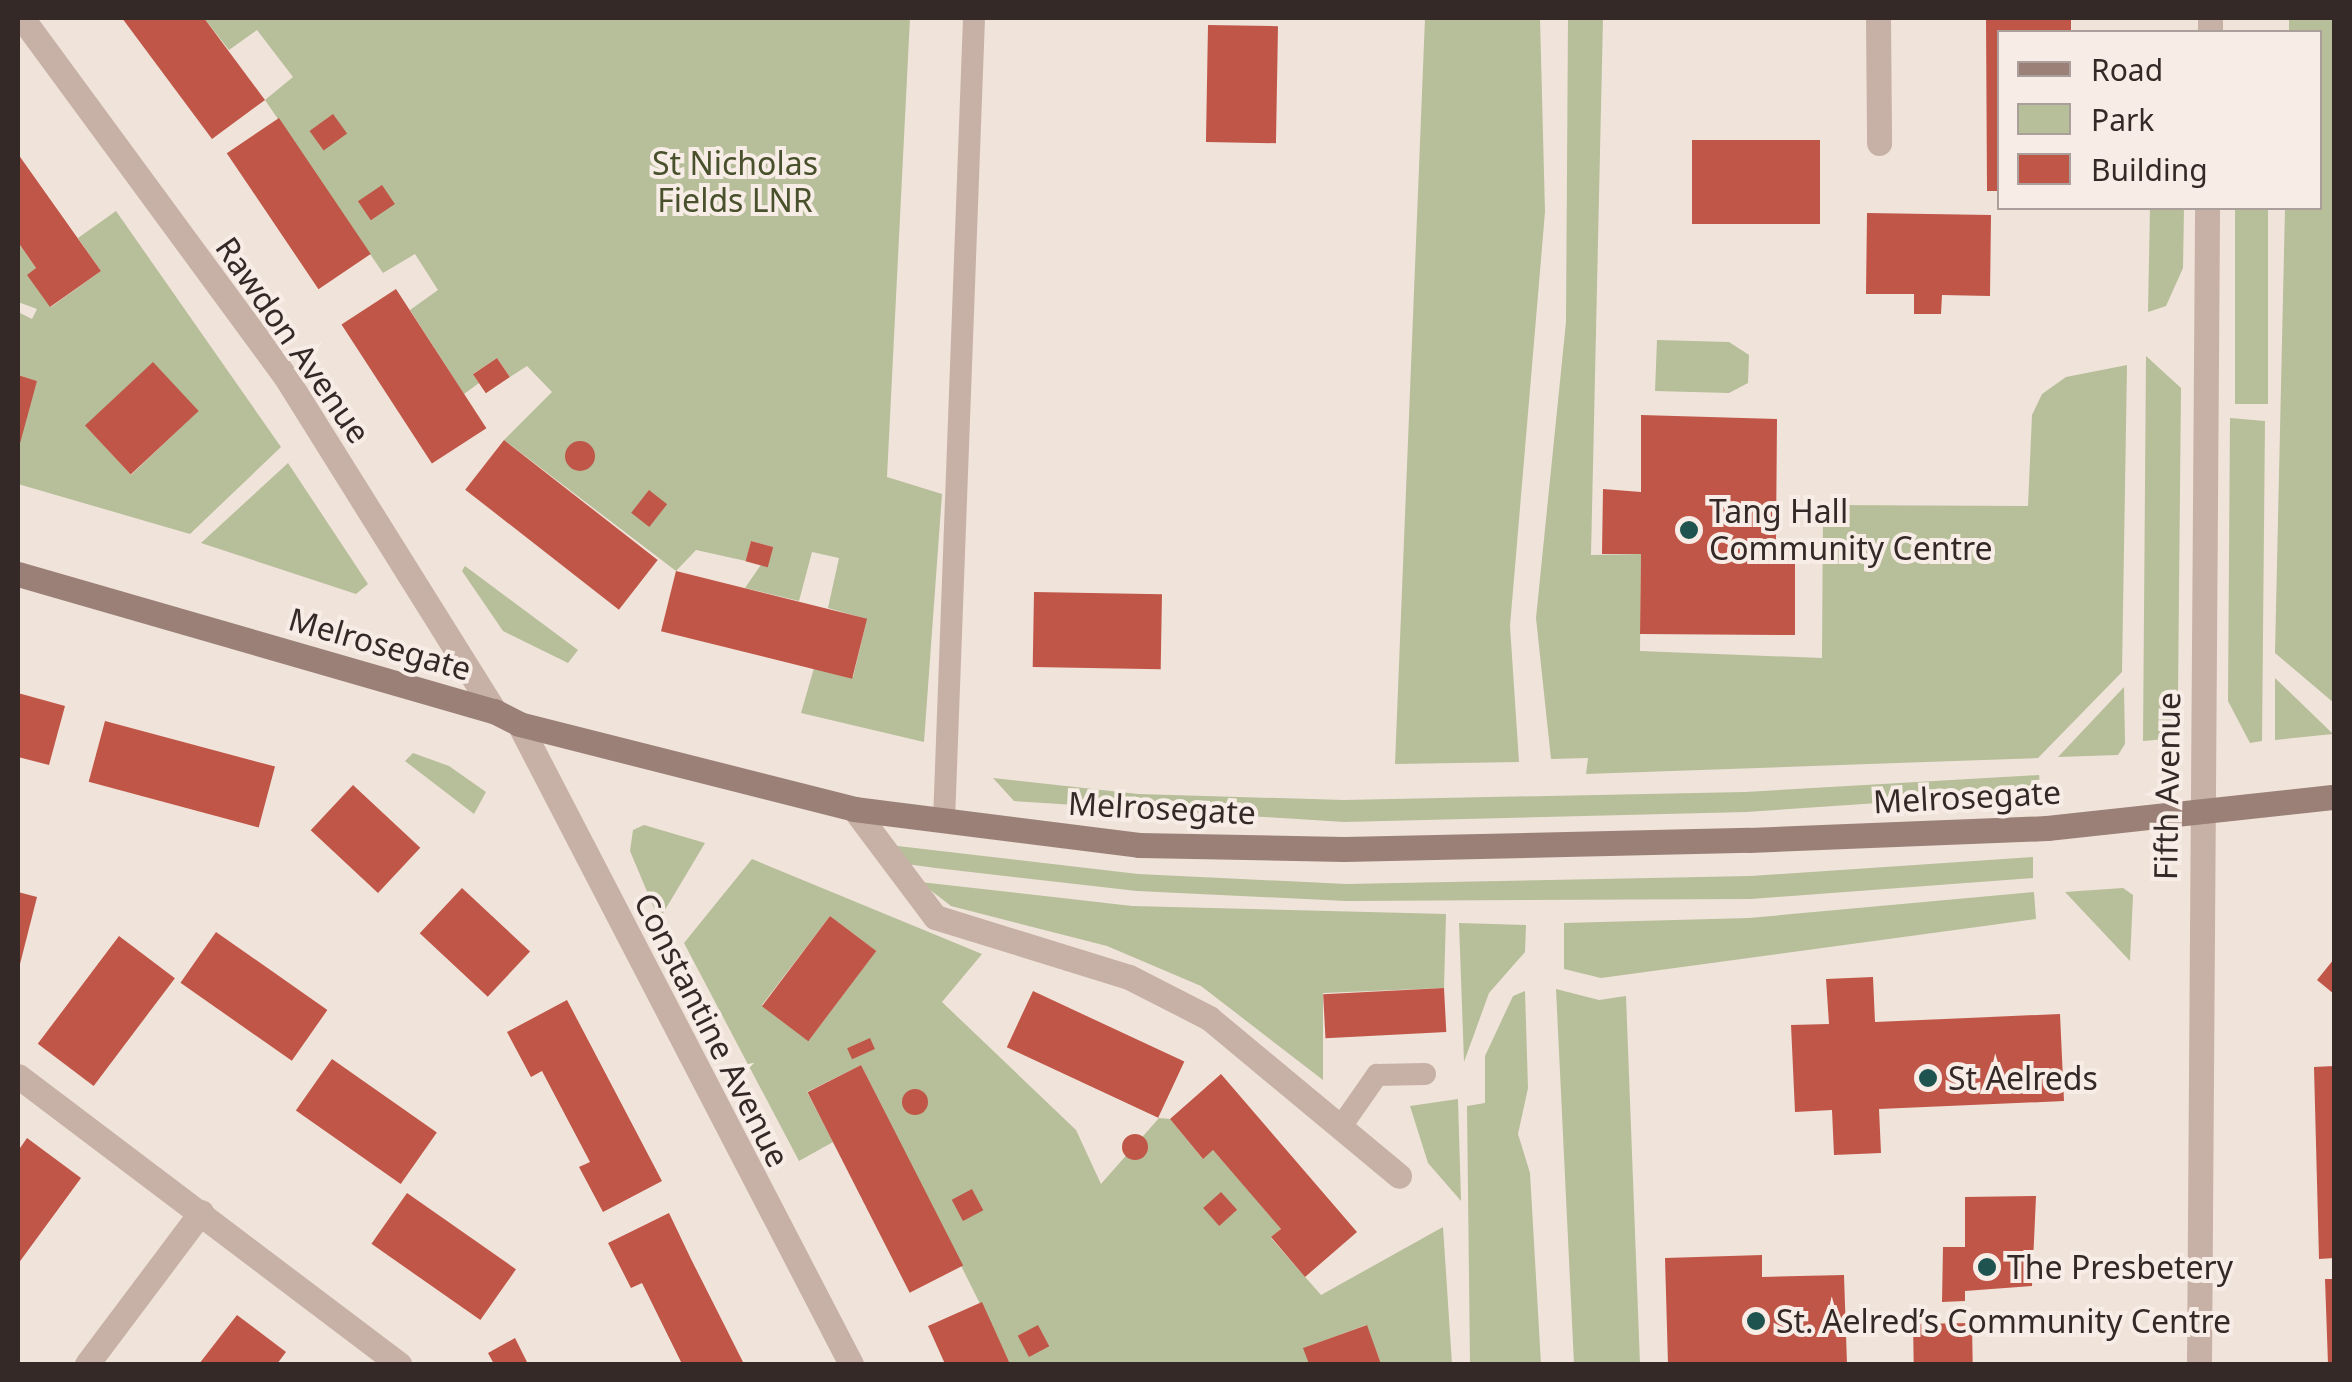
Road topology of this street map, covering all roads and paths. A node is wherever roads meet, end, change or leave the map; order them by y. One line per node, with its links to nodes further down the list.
1 (22, 18): 7 (street, Rawdon Avenue)
2 (974, 18): 12 (lane)
3 (1878, 18): 4 (street)
4 (1879, 143)
5 (2206, 210): 11 (street, Fifth Avenue)
6 (18, 574): 7 (street, Melrosegate)
7 (494, 711): 8 (street, Melrosegate)
8 (520, 724): 10 (street, Melrosegate); 20 (street, Constantine Avenue)
9 (2334, 796): 11 (street, Melrosegate)
10 (854, 808): 12 (street, Melrosegate); 15 (street)
11 (2199, 813): 12 (street, Melrosegate); 21 (street, Fifth Avenue)
12 (944, 822)
13 (1425, 1074): 15 (lane)
14 (18, 1076): 17 (street)
15 (1340, 1128): 16 (street)
16 (1399, 1176)
17 (201, 1212): 18 (street); 19 (street)
18 (87, 1364)
19 (399, 1364)
20 (851, 1364)
21 (2199, 1364)

